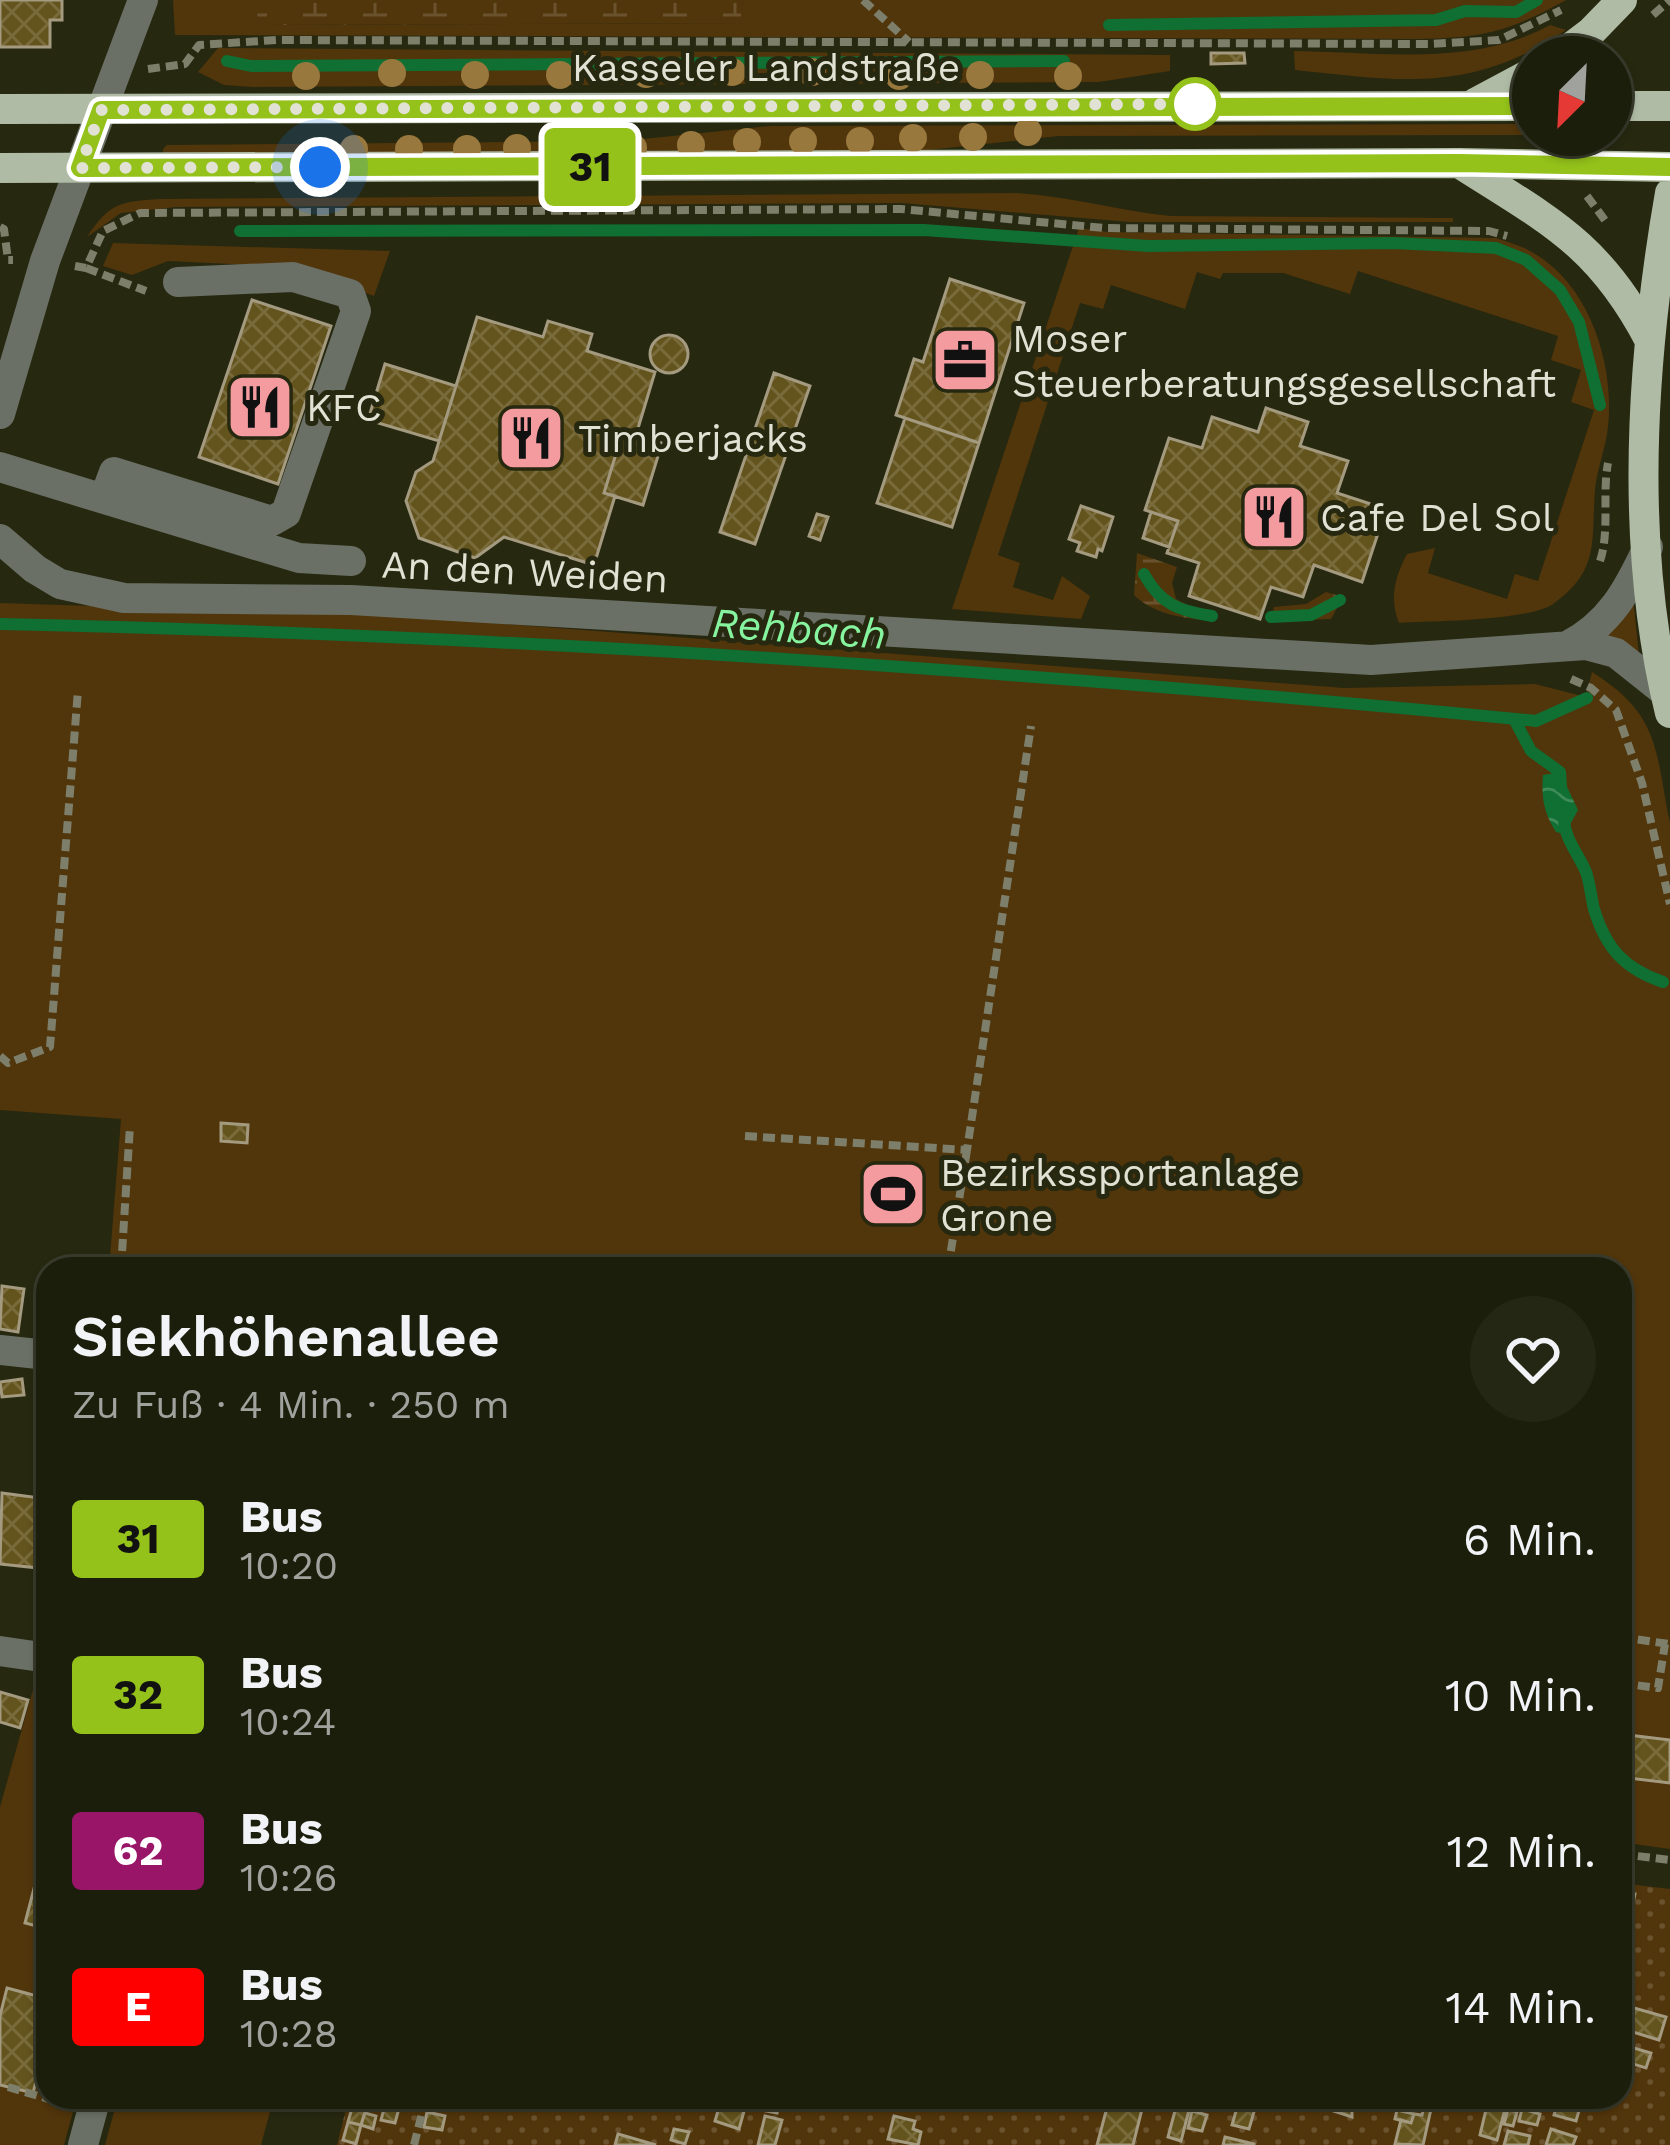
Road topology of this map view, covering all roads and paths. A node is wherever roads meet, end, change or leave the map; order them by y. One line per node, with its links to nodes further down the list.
1 (143, 0): 7 (street)
2 (863, 0): 6 (path)
3 (1622, 0): 5 (main road)
4 (1572, 5): 6 (path)
5 (1586, 36)
6 (909, 43): 7 (path)
7 (115, 72): 14 (street)
8 (1512, 83): 9 (main road)
9 (1470, 105): 10 (main road, Kasseler Landstraße); 14 (main road, Kasseler Landstraße)
10 (1512, 106)
11 (1632, 106): 12 (main road)
12 (1670, 106)
13 (0, 110): 14 (main road, Kasseler Landstraße)
14 (101, 110): 18 (street)
15 (1459, 163): 16 (main road); 18 (main road); 24 (main road)
16 (1670, 167)
17 (0, 168): 18 (main road)
18 (80, 168): 21 (street)
19 (1670, 193): 24 (main road)
20 (1520, 240): 22 (path)
21 (45, 261): 22 (path); 25 (street)
22 (86, 268): 23 (path)
23 (164, 287): 28 (street)
24 (1649, 341): 30 (main road)
25 (0, 414)
26 (1612, 446): 32 (path)
27 (0, 467): 28 (street)
28 (109, 486): 31 (street)
29 (0, 539): 33 (street, An den Weiden)
30 (1648, 547): 33 (street); 35 (main road)
31 (351, 561)
32 (1597, 570)
33 (1565, 646): 35 (street, An den Weiden); 37 (path)
34 (78, 690): 38 (path)
35 (1667, 702)
36 (1031, 726): 41 (path)
37 (1670, 904)
38 (0, 1056)
39 (130, 1126): 42 (path)
40 (745, 1136): 41 (path)
41 (967, 1150): 43 (path)
42 (122, 1257)
43 (950, 1257)
44 (0, 1350): 45 (street)
45 (36, 1354)
46 (1632, 1638): 47 (path)
47 (1668, 1644): 50 (path)
48 (0, 1651): 49 (street)
49 (36, 1656)
50 (1632, 1685)
51 (1632, 1855): 52 (path)
52 (1670, 1860)
53 (8, 2087): 54 (path)
54 (36, 2093)
55 (93, 2109): 57 (street)
56 (424, 2109): 58 (path)
57 (83, 2145)
58 (414, 2145)

